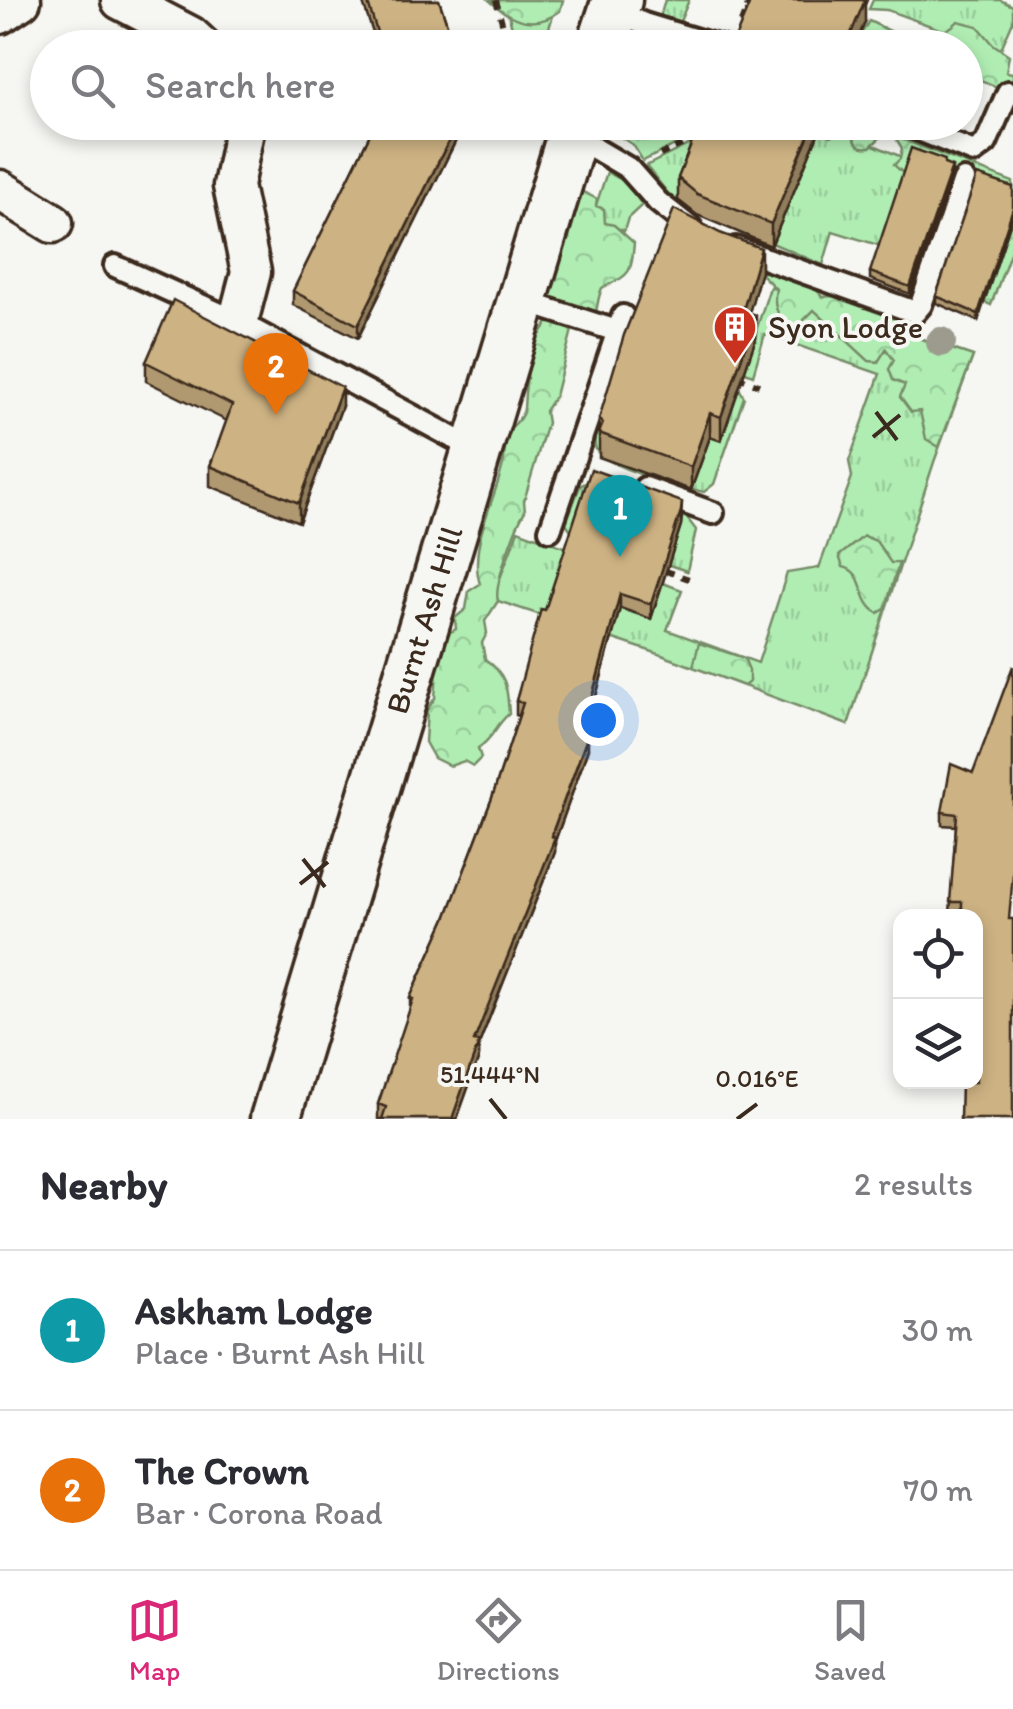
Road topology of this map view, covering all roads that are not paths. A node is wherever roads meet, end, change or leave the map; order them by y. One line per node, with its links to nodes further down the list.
1 (21, 0): 3 (street)
2 (121, 0): 5 (street)
3 (0, 14)
4 (610, 19): 6 (lane)
5 (178, 30)
6 (664, 30)
7 (1008, 92): 11 (lane)
8 (242, 140): 17 (street)
9 (571, 140): 16 (street, Burnt Ash Hill)
10 (589, 140): 12 (lane)
11 (944, 140)
12 (964, 180)
13 (0, 190): 14 (street)
14 (52, 222)
15 (115, 266): 17 (lane)
16 (520, 300): 18 (street, Burnt Ash Hill); 21 (lane)
17 (238, 322): 18 (lane)
18 (476, 450): 22 (street, Burnt Ash Hill)
19 (626, 481): 20 (lane)
20 (713, 513)
21 (550, 530)
22 (275, 1119)

